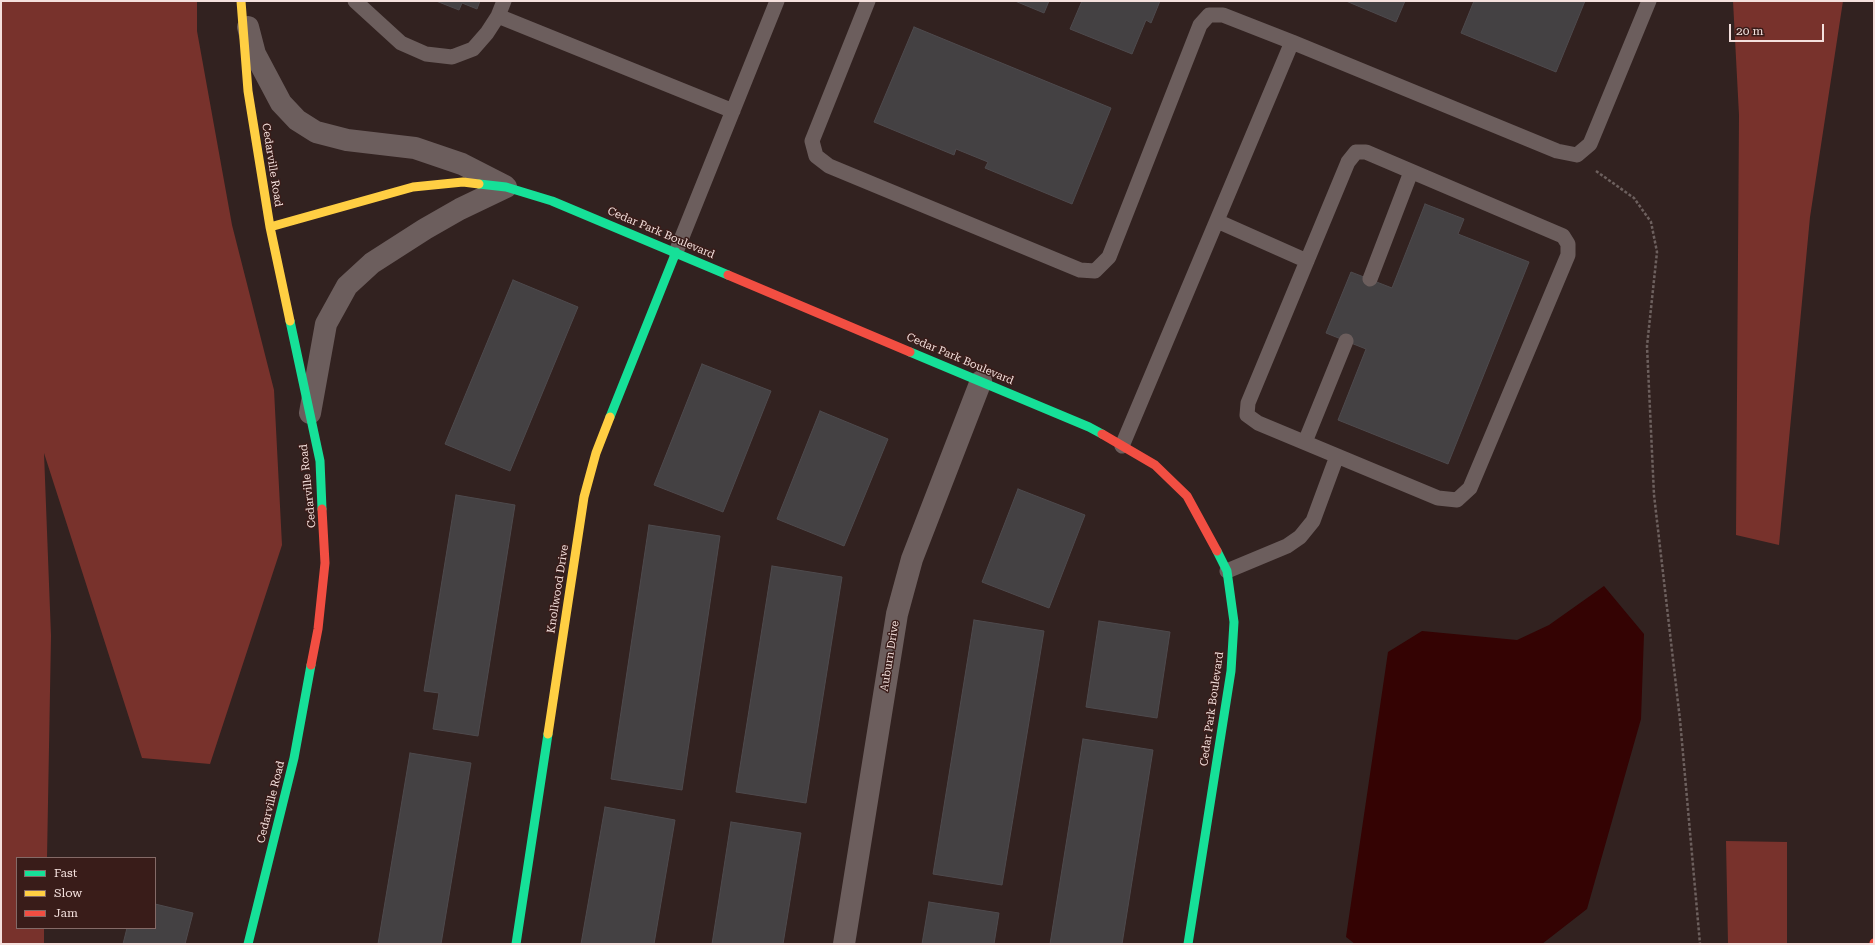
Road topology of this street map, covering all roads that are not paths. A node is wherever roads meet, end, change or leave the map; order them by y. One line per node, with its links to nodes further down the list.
1 (241, 1): 11 (street); 13 (street, Cedarville Road)
2 (355, 1): 7 (lane)
3 (504, 1): 7 (lane)
4 (777, 1): 9 (lane)
5 (868, 1): 8 (lane)
6 (1649, 1): 8 (lane)
7 (498, 16): 9 (lane)
8 (1292, 42): 12 (lane)
9 (733, 111): 14 (lane)
10 (1412, 172): 15 (lane); 16 (lane); 22 (lane)
11 (506, 187): 13 (street, Cedar Park Boulevard); 14 (street, Cedar Park Boulevard); 19 (street)
12 (1217, 222): 15 (lane); 21 (lane)
13 (270, 227): 19 (street, Cedarville Road)
14 (676, 252): 18 (street, Cedar Park Boulevard); 25 (street, Knollwood Drive)
15 (1307, 261): 20 (lane)
16 (1370, 279)
17 (1346, 341): 20 (lane)
18 (981, 381): 21 (street, Cedar Park Boulevard); 26 (street, Auburn Drive)
19 (310, 413): 24 (street, Cedarville Road)
20 (1305, 442): 22 (lane)
21 (1122, 446): 23 (street, Cedar Park Boulevard)
22 (1337, 456): 23 (lane)
23 (1227, 571): 27 (street, Cedar Park Boulevard)
24 (248, 944)
25 (516, 944)
26 (844, 944)
27 (1188, 944)

